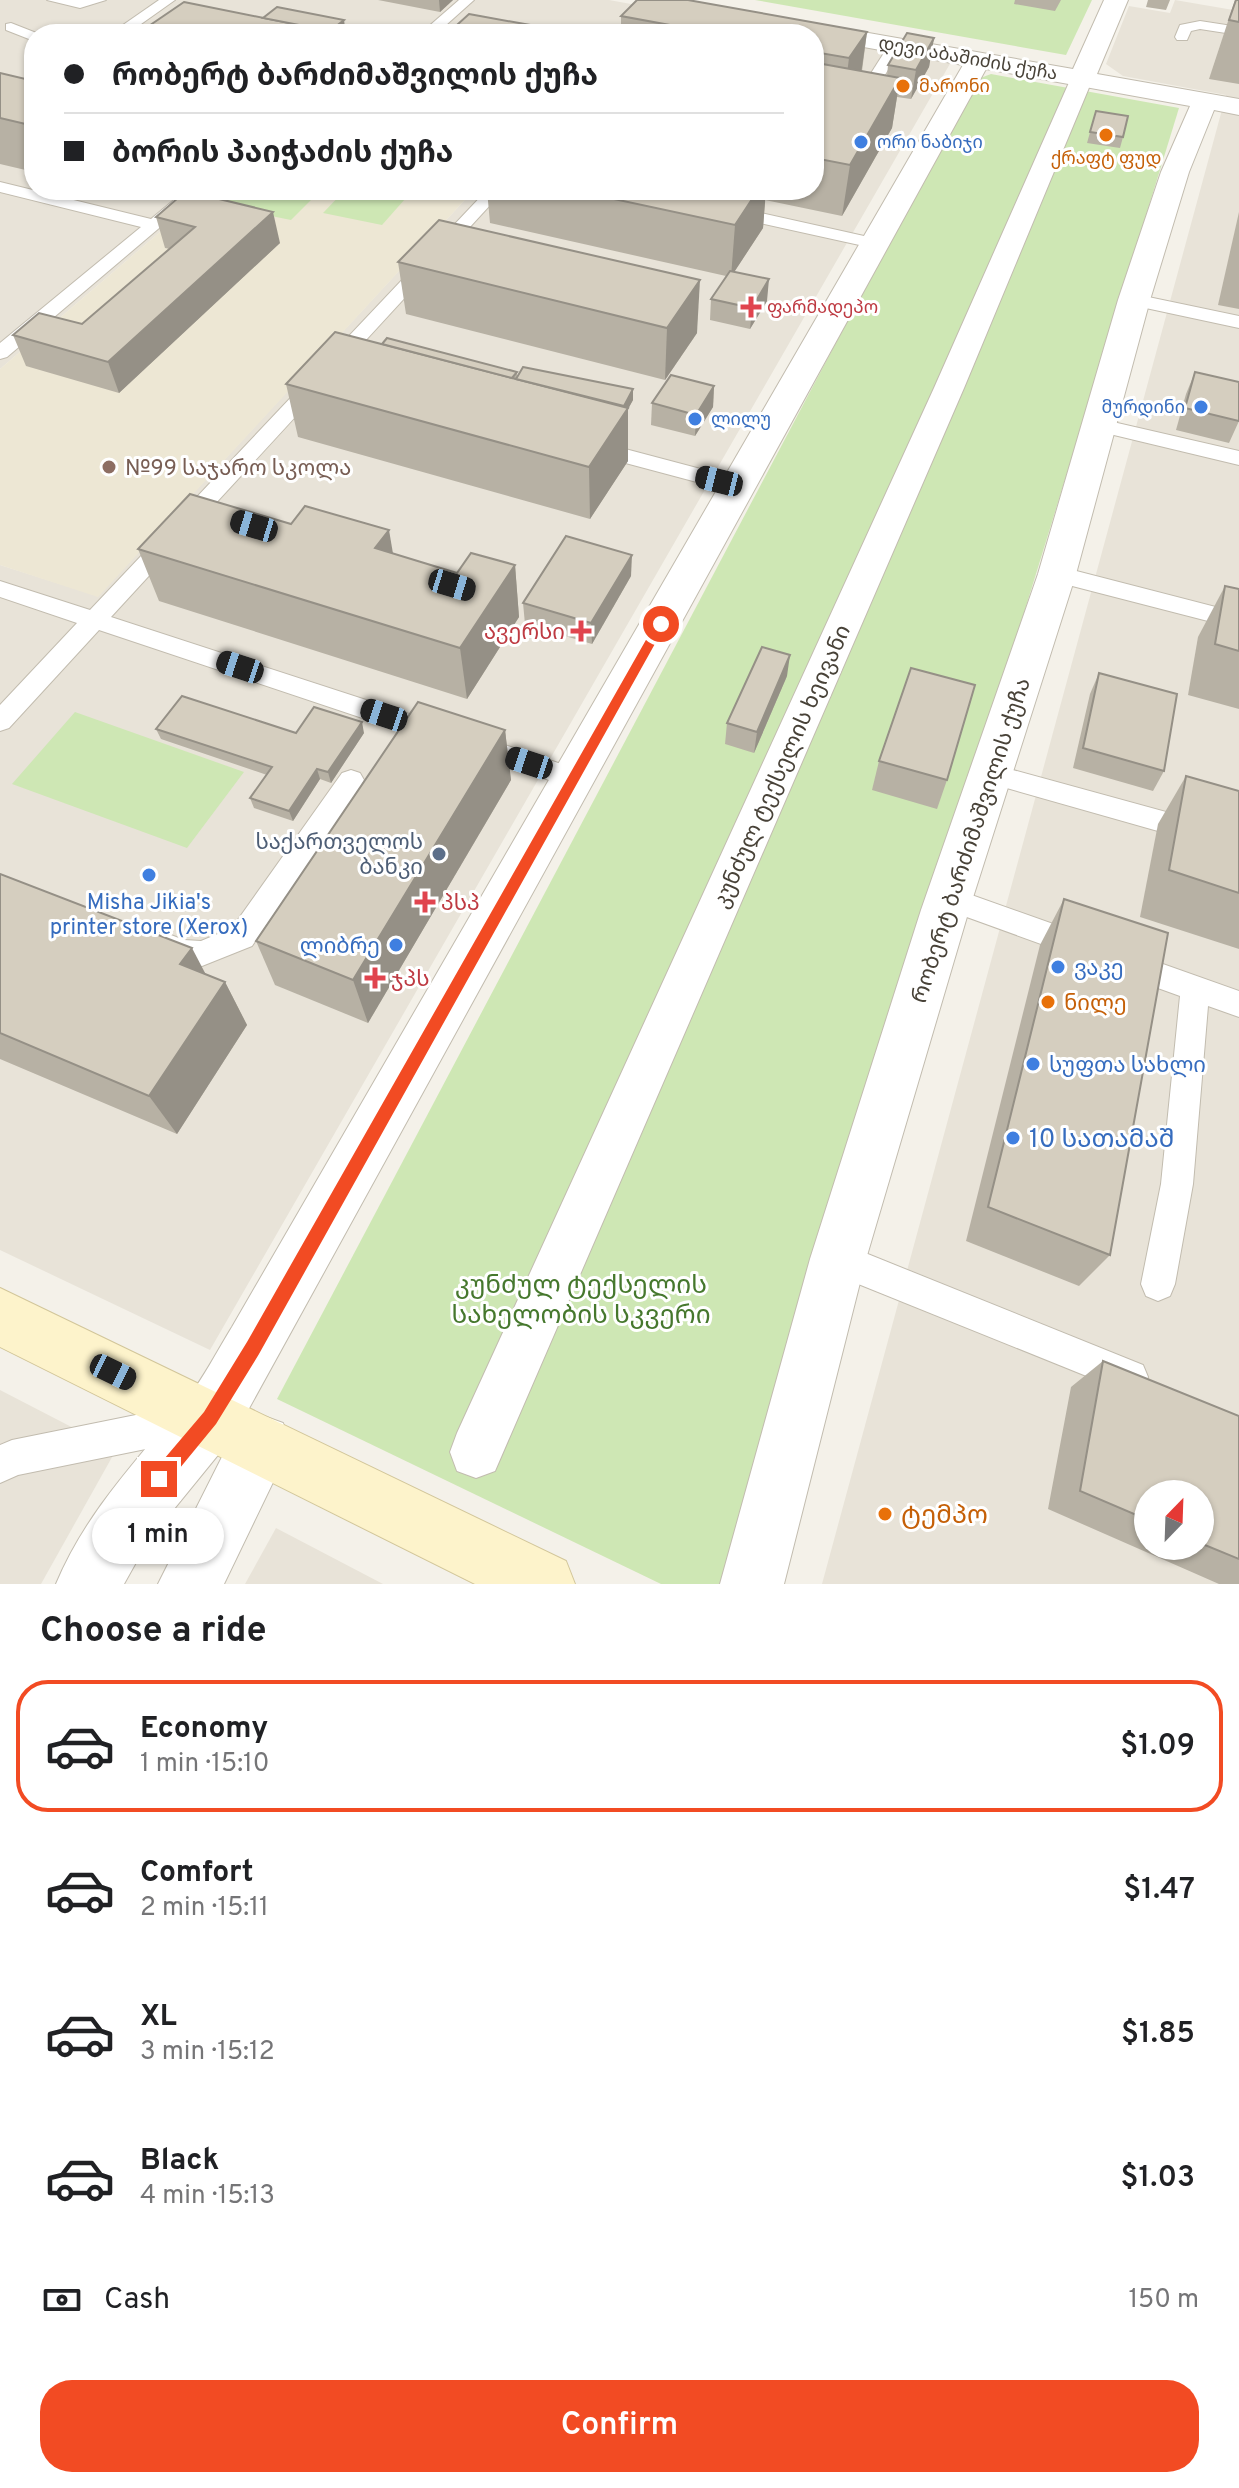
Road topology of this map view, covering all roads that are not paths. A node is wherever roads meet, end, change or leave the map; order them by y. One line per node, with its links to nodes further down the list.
1 (54, 0): 2 (lane)
2 (99, 0)
3 (168, 0): 6 (lane)
4 (467, 0): 7 (lane)
5 (1116, 0): 15 (street)
6 (132, 24)
7 (439, 24)
8 (11, 27): 11 (lane)
9 (1239, 31): 12 (lane)
10 (824, 32): 13 (street, დევი აბაშიძის ქუჩა)
11 (24, 33)
12 (1182, 37)
13 (896, 45): 14 (street, დევი აბაშიძის ქუჩა); 17 (lane)
14 (978, 60): 15 (street, დევი აბაშიძის ქუჩა); 25 (street)
15 (1082, 78): 16 (street, დევი აბაშიძის ქუჩა); 55 (street, კუნძულ ტექსელის ხეივანი)
16 (1222, 104): 26 (street, რობერტ ბარძიმაშვილის ქუჩა)
17 (858, 108)
18 (0, 187): 19 (lane)
19 (24, 193)
20 (53, 200): 24 (lane)
21 (184, 200): 24 (lane)
22 (488, 200): 29 (lane)
23 (709, 206): 25 (lane)
24 (154, 225): 28 (lane)
25 (873, 243): 34 (street)
26 (1134, 300): 27 (lane); 31 (street, რობერტ ბარძიმაშვილის ქუჩა)
27 (1239, 322)
28 (5, 344)
29 (324, 374): 30 (lane); 35 (lane)
30 (354, 382)
31 (1100, 425): 33 (lane); 37 (street, რობერტ ბარძიმაშვილის ქუჩა)
32 (579, 444): 34 (lane)
33 (1239, 458)
34 (738, 486): 43 (street)
35 (197, 509): 36 (lane); 39 (lane)
36 (227, 518)
37 (1057, 574): 40 (lane); 42 (street, რობერტ ბარძიმაშვილის ქუჩა)
38 (0, 589): 39 (lane)
39 (95, 619): 41 (lane); 43 (lane)
40 (1239, 621)
41 (0, 721)
42 (991, 774): 45 (lane); 46 (street, რობერტ ბარძიმაშვილის ქუჩა)
43 (573, 778): 54 (street)
44 (351, 780): 47 (lane)
45 (1239, 843)
46 (949, 899): 48 (lane); 50 (street, რობერტ ბარძიმაშვილის ქუჩა)
47 (140, 935)
48 (1195, 990): 49 (lane); 51 (lane)
49 (1239, 1004)
50 (838, 1259): 53 (lane); 60 (street, რობერტ ბარძიმაშვილის ქუჩა)
51 (1158, 1284)
52 (0, 1317): 54 (main road)
53 (1167, 1391)
54 (236, 1432): 56 (lane); 57 (street); 58 (street); 59 (main road)
55 (476, 1452)
56 (0, 1465)
57 (88, 1584)
58 (190, 1584)
59 (543, 1584)
60 (752, 1584)

